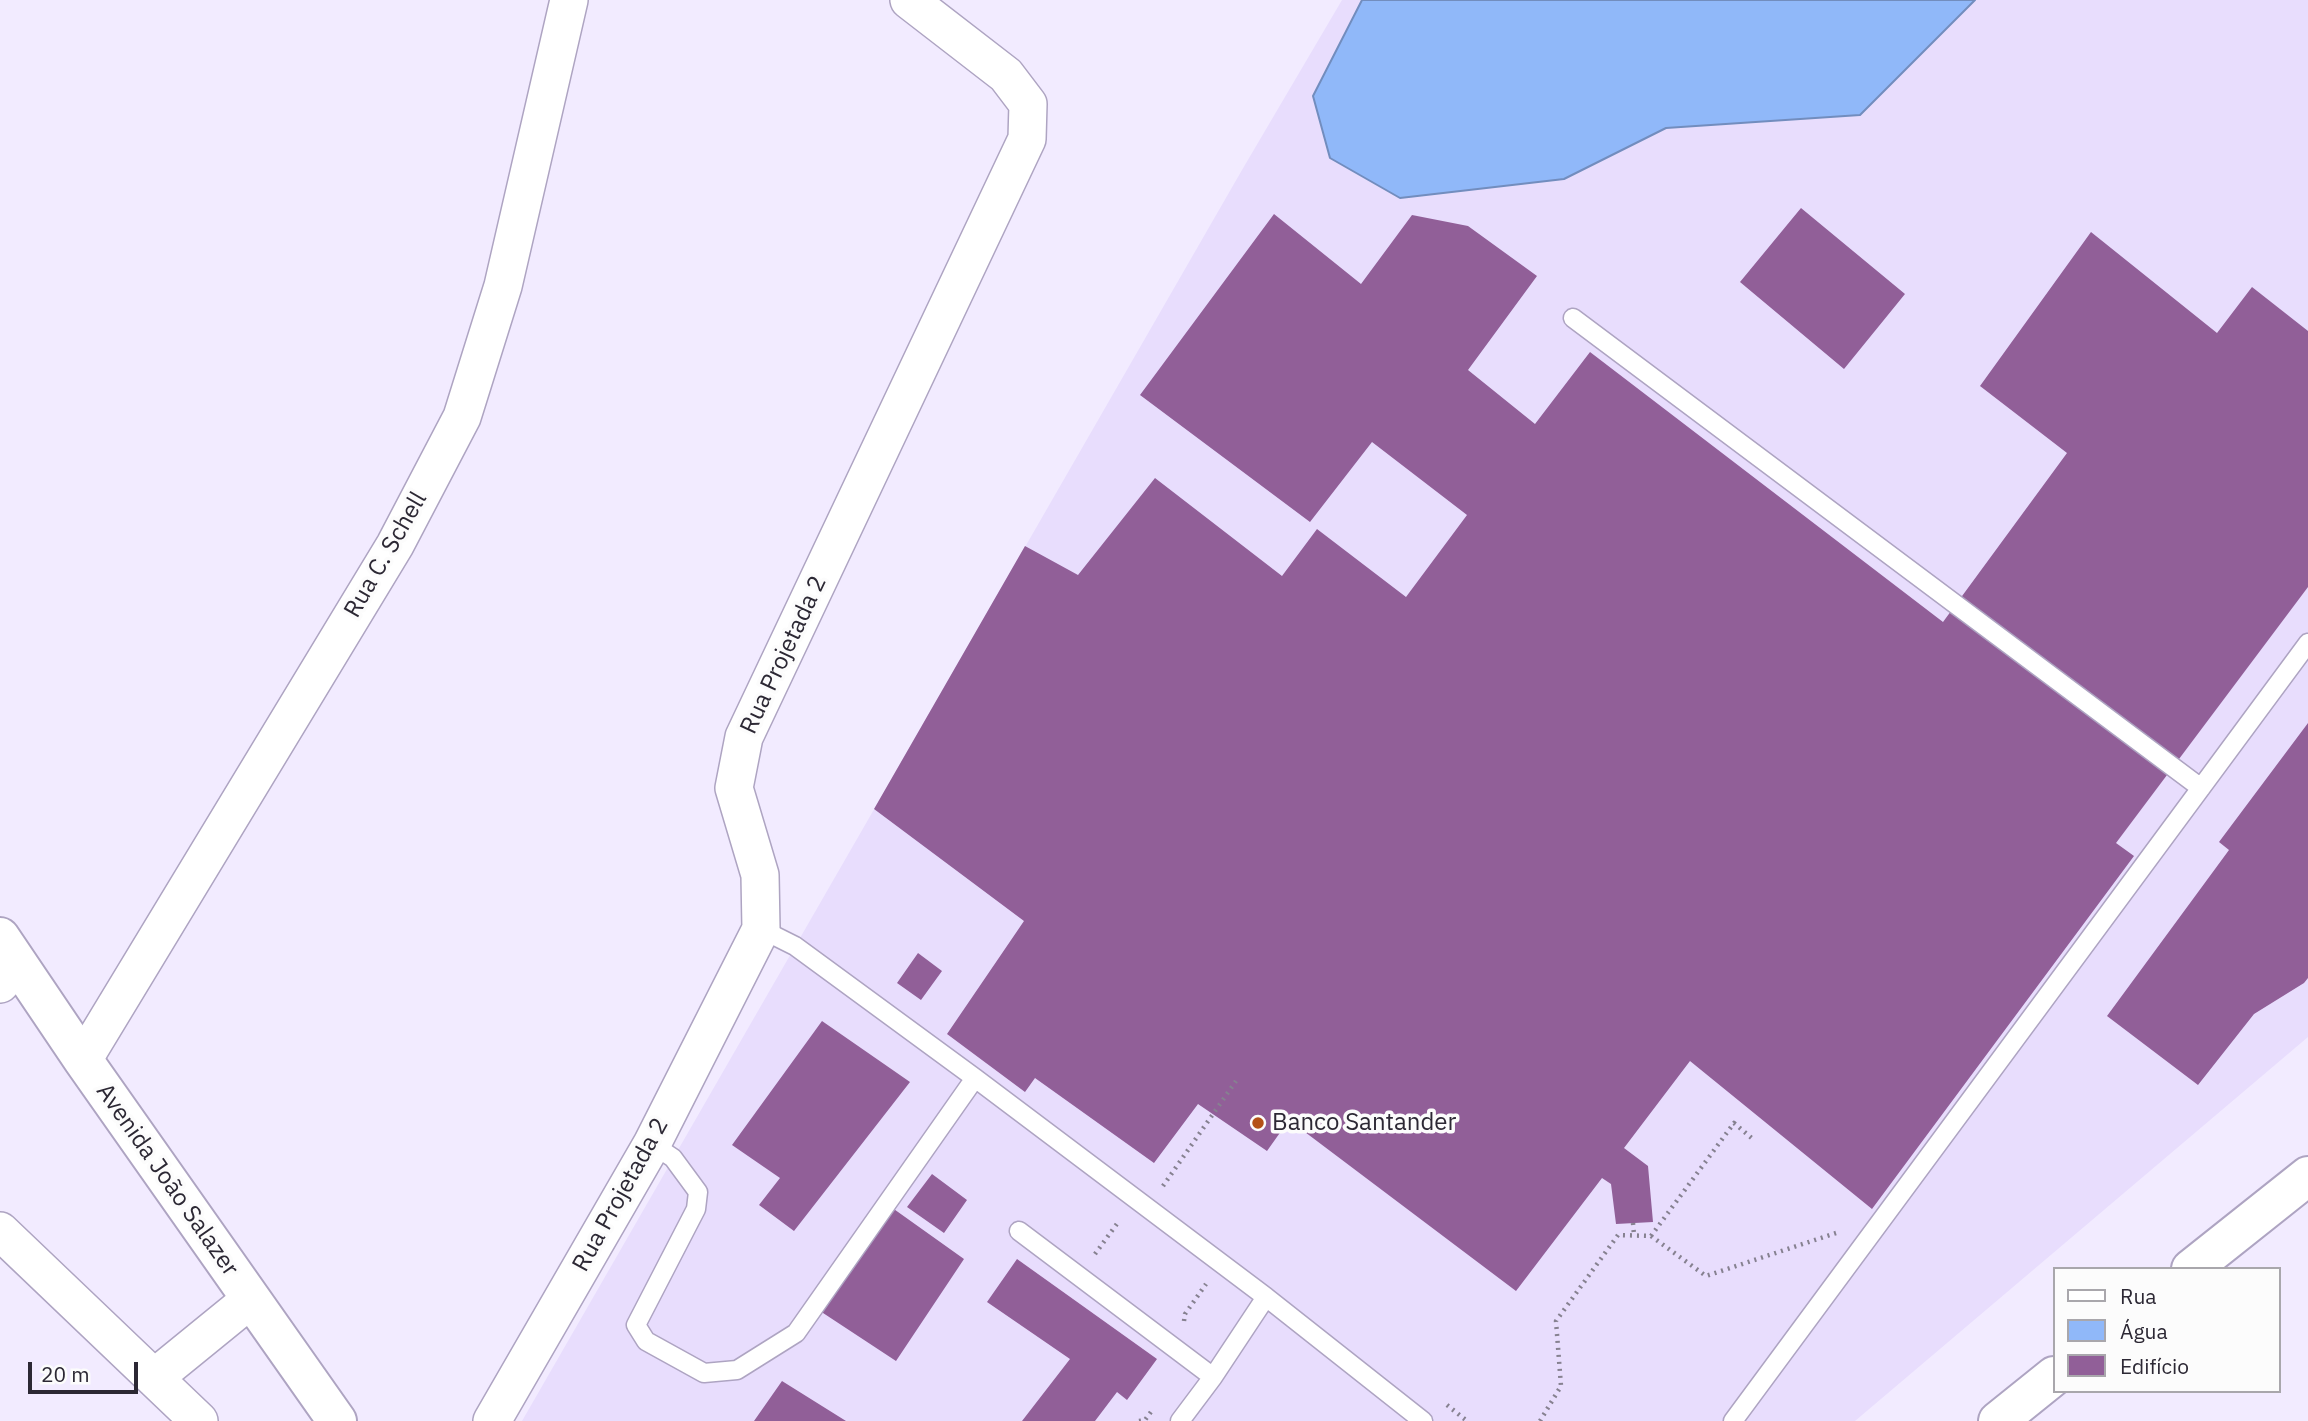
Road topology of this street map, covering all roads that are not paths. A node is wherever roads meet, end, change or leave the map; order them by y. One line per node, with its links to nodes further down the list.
1 (569, 0): 8 (street, Rua C. Schell)
2 (909, 0): 6 (street, Rua Projetada 2)
3 (1573, 318): 5 (lane)
4 (2308, 643): 5 (lane)
5 (2202, 788): 25 (lane)
6 (761, 929): 9 (lane); 10 (street, Rua Projetada 2)
7 (6, 962): 8 (street, Avenida João Salazer)
8 (83, 1060): 16 (street, Avenida João Salazer)
9 (975, 1078): 10 (lane); 15 (lane)
10 (652, 1144): 22 (street, Rua Projetada 2)
11 (2308, 1177): 14 (street)
12 (0, 1231): 18 (street)
13 (1019, 1231): 17 (lane)
14 (2194, 1267)
15 (1266, 1297): 17 (lane); 24 (lane)
16 (251, 1299): 18 (street); 21 (street, Avenida João Salazer)
17 (1213, 1377): 23 (lane)
18 (154, 1378): 20 (street)
19 (2052, 1379): 26 (street)
20 (199, 1421)
21 (337, 1421)
22 (492, 1421)
23 (1180, 1421)
24 (1423, 1421)
25 (1733, 1421)
26 (1998, 1421)

